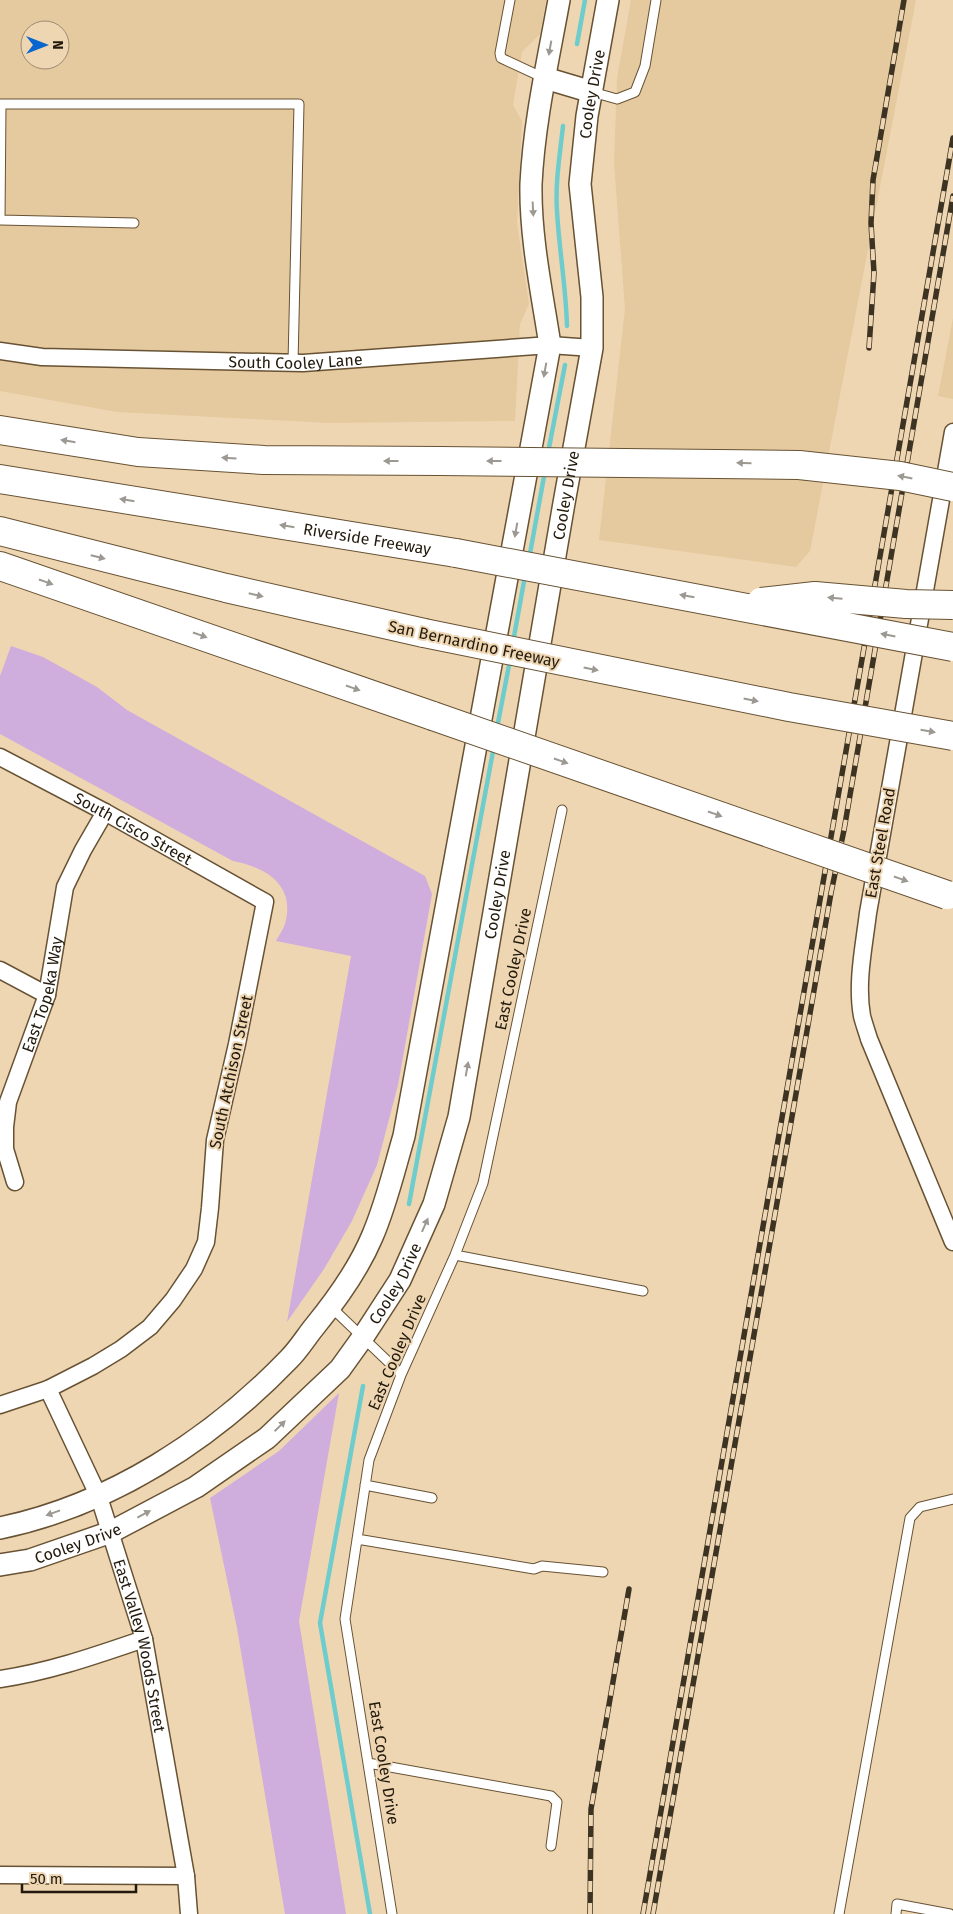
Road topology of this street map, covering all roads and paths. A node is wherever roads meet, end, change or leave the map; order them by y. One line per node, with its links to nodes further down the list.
1 (510, 0): 5 (lane)
2 (559, 0): 5 (street, one-way to 5)
3 (608, 0): 6 (street, Cooley Drive)
4 (656, 0): 6 (lane)
5 (545, 78): 6 (street); 9 (street, one-way to 9)
6 (592, 92): 10 (street, Cooley Drive)
7 (0, 220): 8 (lane); 12 (lane)
8 (134, 223)
9 (550, 345): 10 (street, South Cooley Lane); 12 (street, South Cooley Lane); 34 (street, one-way to 34)
10 (592, 348): 35 (street, Cooley Drive, one-way to 10)
11 (0, 351): 12 (street, South Cooley Lane)
12 (293, 363)
13 (0, 430): 16 (highway, one-way to 13, bridge)
14 (953, 432): 31 (street, East Steel Road)
15 (0, 479): 19 (highway, Riverside Freeway, one-way to 15, bridge)
16 (953, 487)
17 (0, 531): 22 (highway, San Bernardino Freeway, one-way to 22, bridge)
18 (0, 566): 26 (highway, one-way to 26, bridge)
19 (735, 605): 20 (highway, one-way to 19, bridge); 21 (highway, one-way to 19, bridge)
20 (953, 605)
21 (953, 647)
22 (953, 736)
23 (0, 757): 25 (street, South Cisco Street)
24 (562, 810): 32 (lane, East Cooley Drive)
25 (104, 812): 27 (street, South Cisco Street); 29 (street, East Topeka Way)
26 (950, 896)
27 (265, 902): 37 (street, South Atchison Street)
28 (0, 970): 29 (street)
29 (47, 994): 30 (street, East Topeka Way)
30 (15, 1182)
31 (953, 1242)
32 (455, 1255): 33 (lane); 36 (lane, East Cooley Drive)
33 (643, 1291)
34 (332, 1306): 35 (lane); 40 (street)
35 (363, 1337): 36 (lane); 44 (street, Cooley Drive, one-way to 35)
36 (401, 1374): 39 (lane, East Cooley Drive)
37 (48, 1388): 38 (street, South Atchison Street); 40 (street, East Valley Woods Street)
38 (0, 1405)
39 (365, 1485): 41 (lane); 45 (lane, East Cooley Drive)
40 (99, 1497): 43 (street, one-way to 43); 44 (street, East Valley Woods Street)
41 (432, 1498)
42 (953, 1499): 56 (lane)
43 (0, 1528)
44 (111, 1532): 46 (street, Cooley Drive); 48 (street, East Valley Woods Street)
45 (357, 1540): 47 (lane); 50 (lane, East Cooley Drive)
46 (0, 1565)
47 (603, 1572)
48 (144, 1639): 49 (street); 53 (street, East Valley Woods Street)
49 (0, 1679)
50 (368, 1763): 51 (lane); 55 (lane, East Cooley Drive)
51 (551, 1846)
52 (0, 1875): 53 (street)
53 (186, 1876): 54 (street, East Valley Woods Street)
54 (189, 1914)
55 (392, 1914)
56 (839, 1914)
57 (896, 1914): 58 (lane)
58 (950, 1914)

